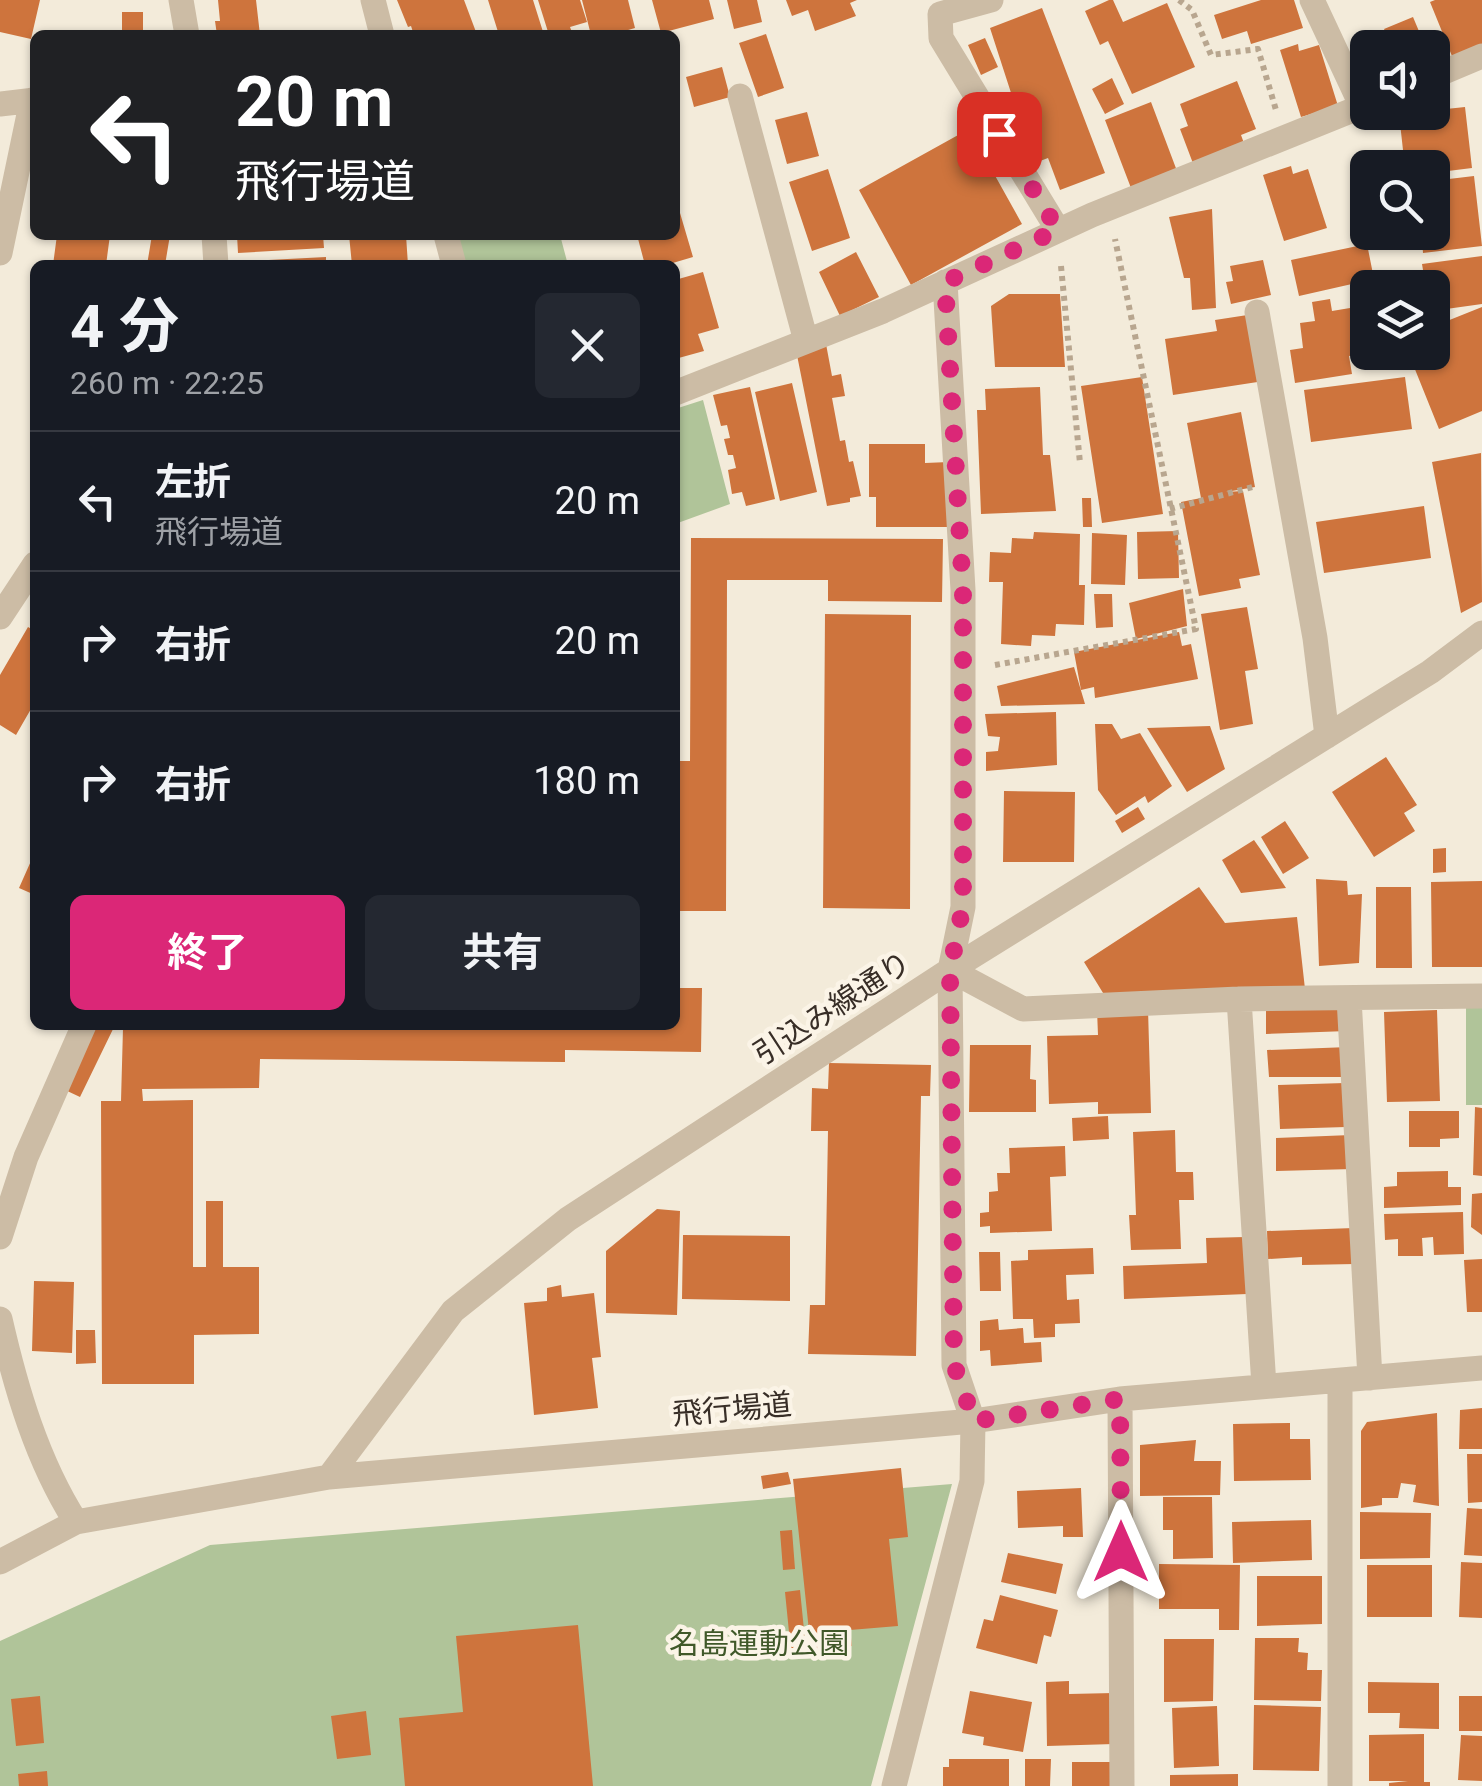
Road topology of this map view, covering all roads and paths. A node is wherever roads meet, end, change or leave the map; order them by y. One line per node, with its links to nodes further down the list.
1 (181, 0): 6 (street)
2 (373, 0): 7 (street)
3 (991, 0): 18 (street)
4 (1179, 0): 16 (path)
5 (1312, 0): 10 (street)
6 (186, 30)
7 (381, 30)
8 (1482, 56): 9 (street)
9 (1450, 69)
10 (1350, 76)
11 (740, 96): 22 (street)
12 (30, 100): 13 (street)
13 (0, 104)
14 (1350, 112): 16 (street)
15 (30, 118): 19 (street)
16 (1285, 140): 17 (street)
17 (1108, 208): 18 (street); 26 (path)
18 (1058, 230): 20 (street); 24 (path)
19 (0, 253)
20 (945, 282): 22 (street); 30 (street)
21 (1257, 312): 25 (street)
22 (806, 341): 23 (street)
23 (680, 391)
24 (1080, 462)
25 (1286, 478): 26 (path); 31 (street)
26 (1170, 509): 30 (path)
27 (30, 571): 28 (street)
28 (0, 616)
29 (1482, 633): 31 (street, 引込み線通り)
30 (962, 671): 32 (street)
31 (1327, 736): 32 (street, 引込み線通り)
32 (950, 970): 35 (street); 44 (street); 45 (street, 引込み線通り)
33 (1482, 996): 34 (street)
34 (1349, 998): 35 (street); 40 (street)
35 (1238, 999): 42 (street)
36 (82, 1030): 37 (street)
37 (0, 1236)
38 (0, 1319): 46 (street)
39 (1482, 1368): 40 (street, 飛行場道)
40 (1370, 1378): 41 (street, 飛行場道)
41 (1340, 1382): 42 (street, 飛行場道); 50 (street)
42 (1264, 1386): 43 (street, 飛行場道)
43 (1120, 1399): 44 (street, 飛行場道); 49 (street)
44 (974, 1421): 45 (street, 飛行場道); 48 (street)
45 (329, 1476): 46 (street, 飛行場道)
46 (76, 1522): 47 (street, 飛行場道)
47 (0, 1562)
48 (894, 1786)
49 (1122, 1786)
50 (1340, 1786)

